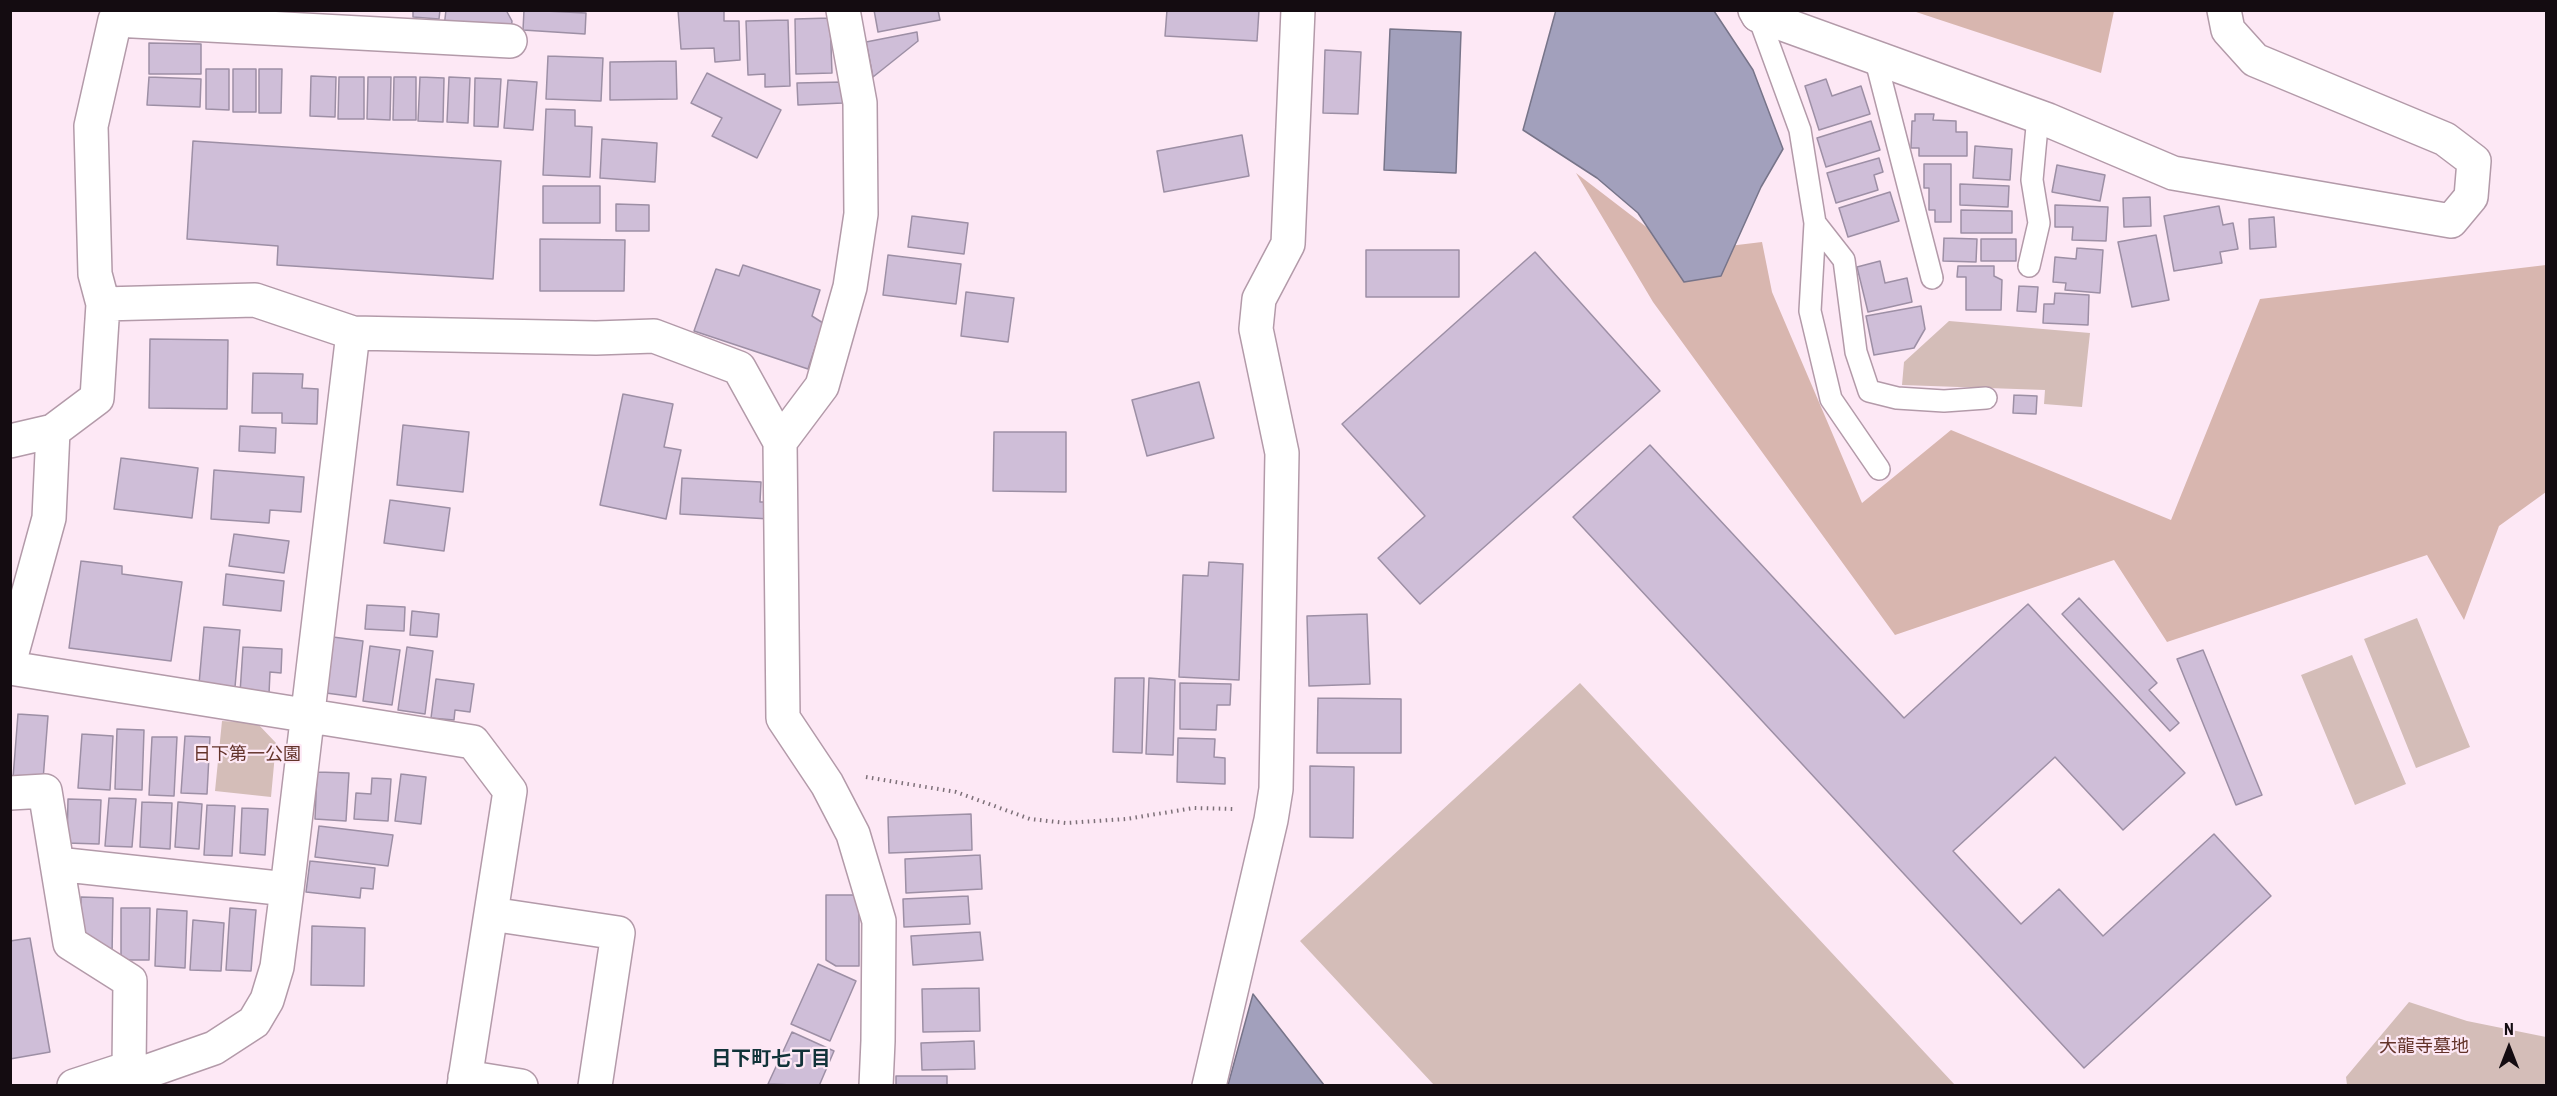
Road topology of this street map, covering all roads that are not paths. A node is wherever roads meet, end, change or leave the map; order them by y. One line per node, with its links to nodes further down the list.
1 (843, 10): 18 (street)
2 (1298, 10): 33 (street)
3 (2224, 10): 9 (street)
4 (1757, 13): 8 (street); 10 (lane)
5 (113, 15): 6 (street); 13 (street)
6 (248, 19): 7 (street)
7 (510, 41)
8 (1875, 57): 9 (street); 12 (lane)
9 (2038, 116): 11 (lane)
10 (1815, 223): 15 (lane); 19 (lane)
11 (2029, 266)
12 (1932, 278)
13 (103, 304): 14 (street); 16 (street)
14 (353, 333): 18 (street); 22 (street)
15 (1986, 398)
16 (53, 431): 17 (street); 20 (street)
17 (10, 441)
18 (780, 442): 32 (street)
19 (1879, 469)
20 (10, 660)
21 (10, 668): 22 (street)
22 (308, 715): 25 (street); 26 (street)
23 (10, 793): 24 (street)
24 (57, 864): 25 (street); 27 (street)
25 (287, 889): 27 (street)
26 (491, 914): 28 (street); 31 (street)
27 (138, 1076): 29 (street)
28 (464, 1081): 30 (street)
29 (74, 1086)
30 (521, 1086)
31 (595, 1086)
32 (876, 1086)
33 (1209, 1086)

